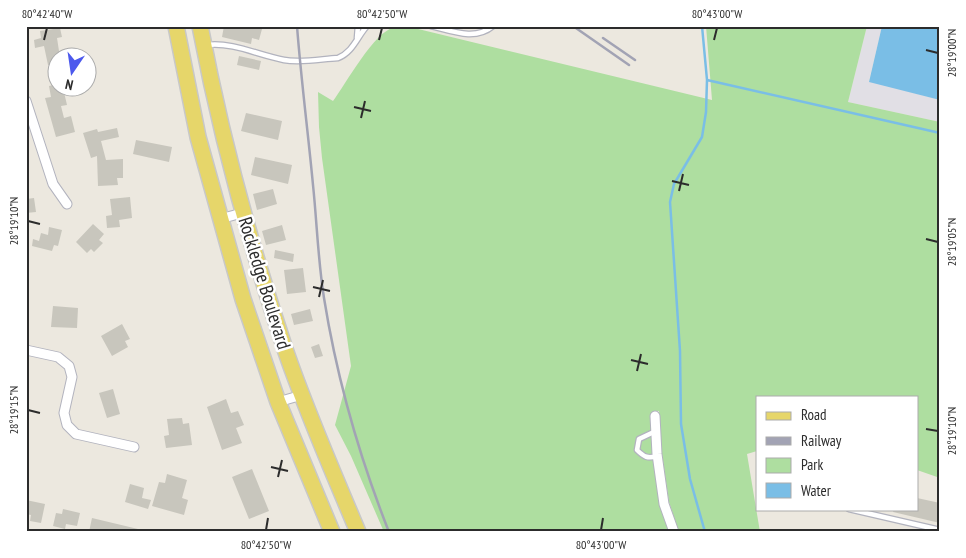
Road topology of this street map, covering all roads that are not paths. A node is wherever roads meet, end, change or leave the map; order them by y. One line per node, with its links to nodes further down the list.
1 (176, 26): 12 (main road, Rockledge Boulevard)
2 (200, 26): 8 (main road, Rockledge Boulevard)
3 (358, 26): 7 (lane)
4 (367, 26): 7 (lane)
5 (431, 26): 6 (lane)
6 (493, 26)
7 (357, 42): 8 (lane)
8 (203, 45): 11 (main road, Rockledge Boulevard)
9 (26, 100): 10 (street)
10 (67, 204)
11 (242, 213): 12 (street); 14 (main road, Rockledge Boulevard)
12 (220, 219): 15 (main road, Rockledge Boulevard)
13 (26, 350): 18 (street)
14 (302, 395): 15 (street); 23 (main road, Rockledge Boulevard)
15 (278, 402): 22 (main road, Rockledge Boulevard)
16 (655, 416): 17 (street)
17 (656, 431): 19 (street); 19 (lane)
18 (134, 447)
19 (658, 456): 24 (street)
20 (853, 510): 21 (lane)
21 (940, 530)
22 (332, 532)
23 (358, 532)
24 (674, 532)

